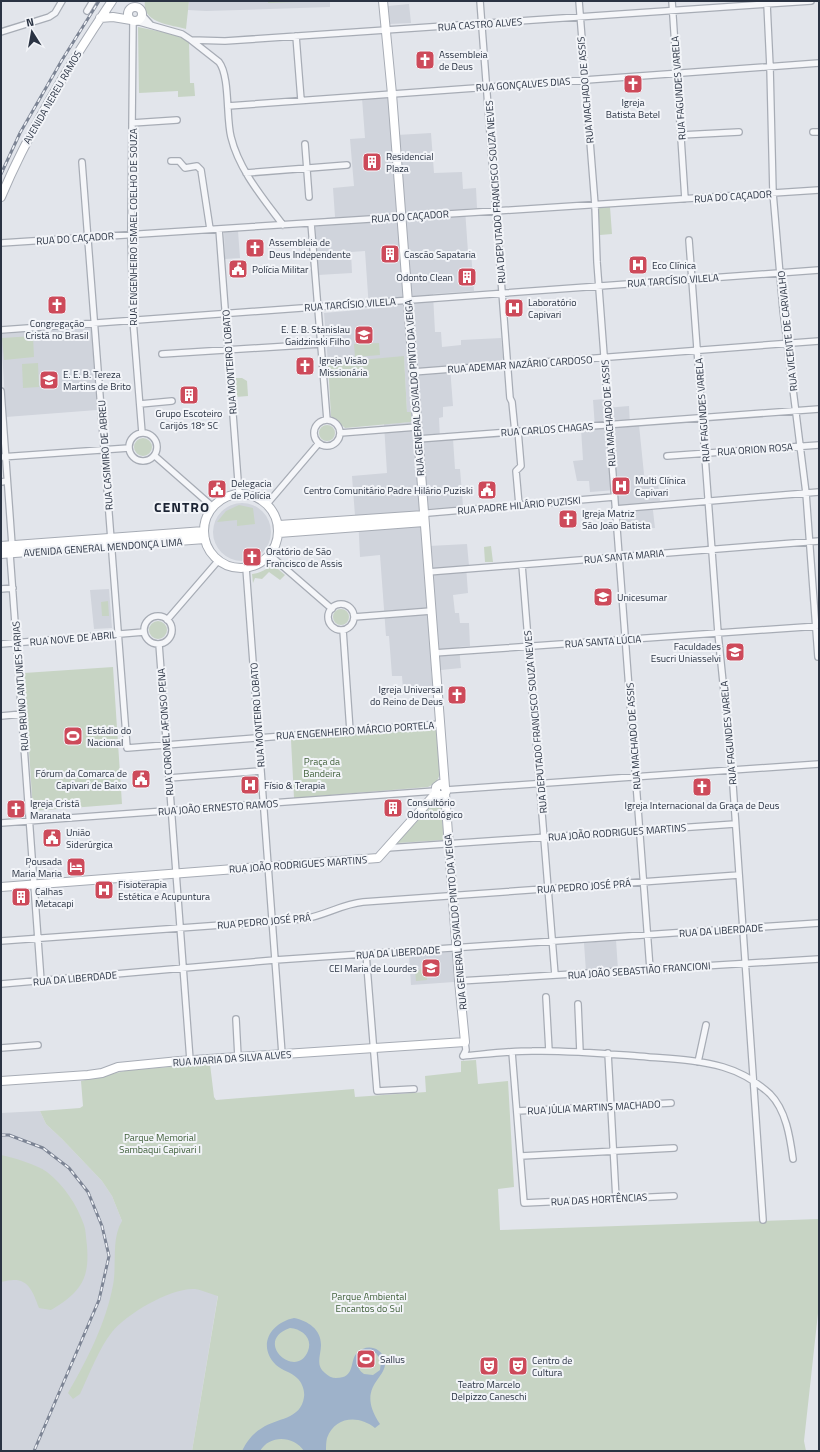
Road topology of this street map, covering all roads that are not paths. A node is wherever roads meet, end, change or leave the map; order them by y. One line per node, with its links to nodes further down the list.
1 (62, 1): 18 (street)
2 (93, 1): 11 (street)
3 (112, 1): 15 (street, AVENIDA NEREU RAMOS)
4 (383, 1): 17 (street, RUA GENERAL OSVALDO PINTO DA VEIGA)
5 (480, 1): 16 (street, RUA DEPUTADO FRANCISCO SOUZA NEVES)
6 (579, 1): 14 (street, RUA MACHADO DE ASSIS)
7 (672, 1): 12 (street, RUA FAGUNDES VARELA)
8 (810, 1): 9 (street, RUA CASTRO ALVES)
9 (767, 4): 12 (street, RUA CASTRO ALVES); 22 (street, RUA VICENTE DE CARVALHO)
10 (131, 6): 13 (street); 15 (street)
11 (87, 11)
12 (673, 11): 14 (street, RUA CASTRO ALVES); 23 (street, RUA FAGUNDES VARELA)
13 (137, 14): 15 (street, RUA CASTRO ALVES); 20 (street, RUA CASTRO ALVES); 30 (street, RUA ENGENHEIRO ISMAEL COELHO DE SOUZA)
14 (580, 16): 16 (street, RUA CASTRO ALVES); 24 (street, RUA MACHADO DE ASSIS)
15 (100, 18): 41 (street, AVENIDA NEREU RAMOS)
16 (482, 24): 17 (street, RUA CASTRO ALVES); 25 (street, RUA DEPUTADO FRANCISCO SOUZA NEVES)
17 (385, 31): 19 (street, RUA CASTRO ALVES); 26 (street, RUA GENERAL OSVALDO PINTO DA VEIGA)
18 (1, 32)
19 (296, 36): 20 (street, RUA CASTRO ALVES); 27 (street)
20 (191, 40): 28 (street)
21 (819, 63): 22 (street, RUA GONÇALVES DIAS)
22 (770, 67): 23 (street, RUA GONÇALVES DIAS); 40 (street, RUA VICENTE DE CARVALHO)
23 (677, 74): 24 (street, RUA GONÇALVES DIAS); 32 (street, RUA FAGUNDES VARELA)
24 (585, 80): 25 (street, RUA GONÇALVES DIAS); 44 (street, RUA MACHADO DE ASSIS)
25 (487, 87): 26 (street, RUA GONÇALVES DIAS); 45 (street, RUA DEPUTADO FRANCISCO SOUZA NEVES)
26 (392, 94): 27 (street, RUA GONÇALVES DIAS); 46 (street, RUA GENERAL OSVALDO PINTO DA VEIGA)
27 (301, 100): 28 (street, RUA GONÇALVES DIAS)
28 (228, 106): 38 (street)
29 (178, 120): 30 (street)
30 (132, 123): 51 (street, RUA ENGENHEIRO ISMAEL COELHO DE SOUZA)
31 (738, 132): 32 (street)
32 (681, 135): 43 (street, RUA FAGUNDES VARELA)
33 (305, 144): 37 (street)
34 (171, 160): 49 (street)
35 (82, 162): 52 (street, RUA CASIMIRO DE ABREU)
36 (347, 165): 37 (street)
37 (307, 167): 38 (street); 42 (street)
38 (246, 173): 48 (street)
39 (819, 190): 40 (street, RUA DO CAÇADOR)
40 (773, 193): 43 (street, RUA DO CAÇADOR); 56 (street, RUA VICENTE DE CARVALHO)
41 (1, 197)
42 (309, 197)
43 (686, 199): 44 (street, RUA DO CAÇADOR)
44 (595, 204): 45 (street, RUA DO CAÇADOR); 58 (street, RUA MACHADO DE ASSIS)
45 (496, 211): 46 (street, RUA DO CAÇADOR); 59 (street, RUA DEPUTADO FRANCISCO SOUZA NEVES)
46 (401, 217): 47 (street, RUA DO CAÇADOR); 60 (street, RUA GENERAL OSVALDO PINTO DA VEIGA)
47 (311, 223): 48 (street, RUA DO CAÇADOR); 61 (street)
48 (282, 225): 50 (street, RUA DO CAÇADOR)
49 (210, 229): 50 (street, RUA DO CAÇADOR); 51 (street, RUA DO CAÇADOR)
50 (219, 229): 62 (street, RUA MONTEIRO LOBATO)
51 (131, 234): 52 (street, RUA DO CAÇADOR); 63 (street, RUA ENGENHEIRO ISMAEL COELHO DE SOUZA)
52 (88, 237): 54 (street, RUA DO CAÇADOR); 64 (street, RUA CASIMIRO DE ABREU)
53 (689, 240): 57 (street, RUA FAGUNDES VARELA)
54 (1, 243)
55 (819, 270): 56 (street, RUA TARCÍSIO VILELA)
56 (780, 272): 57 (street, RUA TARCÍSIO VILELA); 67 (street, RUA VICENTE DE CARVALHO)
57 (692, 279): 58 (street, RUA TARCÍSIO VILELA); 70 (street, RUA FAGUNDES VARELA)
58 (598, 286): 59 (street, RUA TARCÍSIO VILELA); 72 (street, RUA MACHADO DE ASSIS)
59 (502, 293): 60 (street, RUA TARCÍSIO VILELA); 73 (street, RUA DEPUTADO FRANCISCO SOUZA NEVES)
60 (407, 300): 61 (street, RUA TARCÍSIO VILELA); 74 (street, RUA GENERAL OSVALDO PINTO DA VEIGA)
61 (318, 306): 62 (street, RUA TARCÍSIO VILELA); 68 (street)
62 (226, 313): 63 (street, RUA TARCÍSIO VILELA); 69 (street, RUA MONTEIRO LOBATO)
63 (133, 320): 64 (street, RUA TARCÍSIO VILELA); 77 (street, RUA ENGENHEIRO ISMAEL COELHO DE SOUZA)
64 (94, 323): 65 (street, RUA TARCÍSIO VILELA); 92 (street, RUA CASIMIRO DE ABREU)
65 (1, 330)
66 (819, 341): 67 (street, RUA ADEMAR NAZÁRIO CARDOSO)
67 (787, 343): 70 (street, RUA ADEMAR NAZÁRIO CARDOSO); 79 (street, RUA VICENTE DE CARVALHO)
68 (321, 344): 69 (street); 81 (street)
69 (228, 350): 71 (street); 100 (street, RUA MONTEIRO LOBATO)
70 (697, 350): 72 (street, RUA ADEMAR NAZÁRIO CARDOSO); 80 (street, RUA FAGUNDES VARELA)
71 (162, 354)
72 (604, 357): 73 (street, RUA ADEMAR NAZÁRIO CARDOSO); 82 (street, RUA MACHADO DE ASSIS)
73 (508, 364): 74 (street, RUA ADEMAR NAZÁRIO CARDOSO); 84 (street, RUA DEPUTADO FRANCISCO SOUZA NEVES)
74 (413, 372): 83 (street, RUA GENERAL OSVALDO PINTO DA VEIGA)
75 (1, 391): 96 (street, RUA BRUNO ANTUNES FARIAS)
76 (172, 401): 77 (street)
77 (140, 404): 85 (street, RUA ENGENHEIRO ISMAEL COELHO DE SOUZA)
78 (819, 409): 79 (street, RUA CARLOS CHAGAS)
79 (796, 410): 80 (street, RUA CARLOS CHAGAS); 90 (street, RUA VICENTE DE CARVALHO)
80 (702, 418): 82 (street, RUA CARLOS CHAGAS); 93 (street, RUA FAGUNDES VARELA)
81 (327, 420): 86 (street); 88 (street)
82 (609, 424): 84 (street, RUA CARLOS CHAGAS); 101 (street, RUA MACHADO DE ASSIS)
83 (417, 427): 86 (street); 87 (street, RUA GENERAL OSVALDO PINTO DA VEIGA)
84 (516, 431): 87 (street, RUA CARLOS CHAGAS); 104 (street, RUA DEPUTADO FRANCISCO SOUZA NEVES)
85 (142, 432): 91 (street); 94 (street)
86 (340, 433): 88 (street)
87 (418, 439): 107 (street, RUA GENERAL OSVALDO PINTO DA VEIGA)
88 (319, 443): 103 (street)
89 (819, 445): 90 (street, RUA ORION ROSA)
90 (800, 446): 93 (street, RUA ORION ROSA); 99 (street, RUA VICENTE DE CARVALHO)
91 (129, 448): 92 (street); 94 (street)
92 (104, 450): 96 (street); 112 (street, RUA CASIMIRO DE ABREU)
93 (705, 453): 95 (street, RUA ORION ROSA); 102 (street, RUA FAGUNDES VARELA)
94 (155, 456): 105 (street)
95 (668, 456)
96 (3, 457): 97 (street, RUA BRUNO ANTUNES FARIAS)
97 (4, 482): 115 (street, RUA BRUNO ANTUNES FARIAS)
98 (819, 492): 99 (street)
99 (806, 493): 102 (street); 110 (street, RUA VICENTE DE CARVALHO)
100 (239, 494): 103 (street); 105 (street)
101 (614, 497): 104 (street, RUA PADRE HILÁRIO PUZISKI); 106 (street, RUA MACHADO DE ASSIS)
102 (708, 501): 106 (street); 114 (street, RUA FAGUNDES VARELA)
103 (267, 504): 108 (street)
104 (519, 505): 107 (street, RUA PADRE HILÁRIO PUZISKI)
105 (213, 507): 109 (street)
106 (615, 509): 118 (street, RUA MACHADO DE ASSIS)
107 (424, 518): 108 (street); 122 (street, RUA GENERAL OSVALDO PINTO DA VEIGA)
108 (279, 529): 117 (street)
109 (205, 535): 112 (street, AVENIDA GENERAL MENDONÇA LIMA); 119 (street)
110 (810, 541): 111 (street, RUA SANTA MARIA); 114 (street, RUA SANTA MARIA); 129 (street, RUA VICENTE DE CARVALHO)
111 (819, 541)
112 (111, 542): 115 (street, AVENIDA GENERAL MENDONÇA LIMA); 133 (street, RUA CASIMIRO DE ABREU)
113 (1, 546): 115 (street, AVENIDA GENERAL MENDONÇA LIMA)
114 (712, 549): 118 (street, RUA SANTA MARIA); 132 (street, RUA FAGUNDES VARELA)
115 (11, 550): 116 (street, AVENIDA GENERAL MENDONÇA LIMA); 123 (street, RUA BRUNO ANTUNES FARIAS)
116 (1, 554)
117 (271, 556): 121 (street); 125 (street)
118 (619, 557): 120 (street, RUA SANTA MARIA); 134 (street, RUA MACHADO DE ASSIS)
119 (218, 561): 121 (street); 128 (street)
120 (522, 565): 122 (street, RUA SANTA MARIA); 138 (street, RUA DEPUTADO FRANCISCO SOUZA NEVES)
121 (246, 568): 145 (street, RUA MONTEIRO LOBATO)
122 (428, 572): 126 (street, RUA GENERAL OSVALDO PINTO DA VEIGA)
123 (13, 588): 124 (street); 135 (street, RUA BRUNO ANTUNES FARIAS)
124 (1, 589)
125 (332, 609): 127 (street); 130 (street)
126 (431, 611): 127 (street); 139 (street, RUA GENERAL OSVALDO PINTO DA VEIGA)
127 (354, 617): 130 (street)
128 (167, 620): 131 (street); 137 (street)
129 (818, 626): 132 (street, RUA SANTA LÚCIA); 140 (street, RUA VICENTE DE CARVALHO)
130 (343, 630): 144 (street)
131 (144, 632): 133 (street, RUA NOVE DE ABRIL); 137 (street)
132 (718, 633): 134 (street, RUA SANTA LÚCIA); 150 (street, RUA FAGUNDES VARELA)
133 (118, 634): 135 (street, RUA NOVE DE ABRIL); 147 (street, RUA CASIMIRO DE ABREU)
134 (625, 640): 138 (street, RUA SANTA LÚCIA); 151 (street, RUA MACHADO DE ASSIS)
135 (17, 643): 136 (street, RUA NOVE DE ABRIL); 141 (street, RUA BRUNO ANTUNES FARIAS)
136 (1, 644)
137 (158, 644): 146 (street, RUA CORONEL AFONSO PENA)
138 (528, 646): 139 (street, RUA SANTA LÚCIA); 153 (street, RUA DEPUTADO FRANCISCO SOUZA NEVES)
139 (434, 653): 143 (street, RUA GENERAL OSVALDO PINTO DA VEIGA)
140 (818, 657)
141 (22, 714): 142 (street); 157 (street, RUA BRUNO ANTUNES FARIAS)
142 (1, 716)
143 (440, 724): 144 (street, RUA ENGENHEIRO MÁRCIO PORTELA); 154 (street, RUA GENERAL OSVALDO PINTO DA VEIGA)
144 (350, 731): 145 (street, RUA ENGENHEIRO MÁRCIO PORTELA)
145 (259, 738): 146 (street, RUA ENGENHEIRO MÁRCIO PORTELA); 149 (street, RUA MONTEIRO LOBATO)
146 (166, 745): 147 (street, RUA ENGENHEIRO MÁRCIO PORTELA); 152 (street, RUA CORONEL AFONSO PENA)
147 (127, 748)
148 (819, 764): 150 (street, RUA JOÃO ERNESTO RAMOS)
149 (261, 771): 152 (street); 155 (street, RUA MONTEIRO LOBATO)
150 (732, 771): 151 (street, RUA JOÃO ERNESTO RAMOS); 159 (street, RUA FAGUNDES VARELA)
151 (636, 777): 153 (street, RUA JOÃO ERNESTO RAMOS); 160 (street, RUA MACHADO DE ASSIS)
152 (169, 778): 156 (street, RUA CORONEL AFONSO PENA)
153 (540, 783): 154 (street, RUA JOÃO ERNESTO RAMOS); 161 (street, RUA DEPUTADO FRANCISCO SOUZA NEVES)
154 (441, 790): 155 (street, RUA JOÃO ERNESTO RAMOS); 162 (street, RUA GENERAL OSVALDO PINTO DA VEIGA); 163 (street)
155 (264, 804): 156 (street, RUA JOÃO ERNESTO RAMOS); 164 (street, RUA MONTEIRO LOBATO)
156 (171, 811): 157 (street, RUA JOÃO ERNESTO RAMOS); 165 (street, RUA CORONEL AFONSO PENA)
157 (30, 821): 158 (street, RUA JOÃO ERNESTO RAMOS); 168 (street, RUA BRUNO ANTUNES FARIAS)
158 (1, 823)
159 (735, 824): 160 (street, RUA JOÃO RODRIGUES MARTINS); 166 (street, RUA FAGUNDES VARELA)
160 (640, 830): 161 (street, RUA JOÃO RODRIGUES MARTINS); 167 (street, RUA MACHADO DE ASSIS)
161 (544, 837): 162 (street, RUA JOÃO RODRIGUES MARTINS); 170 (street, RUA DEPUTADO FRANCISCO SOUZA NEVES)
162 (449, 843): 163 (street, RUA JOÃO RODRIGUES MARTINS); 171 (street, RUA GENERAL OSVALDO PINTO DA VEIGA)
163 (387, 848): 164 (street, RUA JOÃO RODRIGUES MARTINS)
164 (268, 866): 165 (street, RUA JOÃO RODRIGUES MARTINS); 172 (street, RUA MONTEIRO LOBATO)
165 (176, 873): 168 (street, RUA JOÃO RODRIGUES MARTINS); 174 (street, RUA CORONEL AFONSO PENA)
166 (739, 875): 167 (street, RUA PEDRO JOSÉ PRÁ); 175 (street, RUA FAGUNDES VARELA)
167 (644, 882): 170 (street, RUA PEDRO JOSÉ PRÁ); 176 (street, RUA MACHADO DE ASSIS)
168 (34, 884): 169 (street, RUA JOÃO RODRIGUES MARTINS); 177 (street, RUA BRUNO ANTUNES FARIAS)
169 (1, 887)
170 (548, 888): 171 (street, RUA PEDRO JOSÉ PRÁ); 179 (street, RUA DEPUTADO FRANCISCO SOUZA NEVES)
171 (453, 895): 172 (street, RUA PEDRO JOSÉ PRÁ); 180 (street, RUA GENERAL OSVALDO PINTO DA VEIGA)
172 (272, 921): 174 (street, RUA PEDRO JOSÉ PRÁ); 183 (street, RUA MONTEIRO LOBATO)
173 (819, 923): 175 (street, RUA DA LIBERDADE)
174 (180, 928): 177 (street, RUA PEDRO JOSÉ PRÁ); 185 (street, RUA CORONEL AFONSO PENA)
175 (743, 928): 176 (street, RUA DA LIBERDADE); 184 (street, RUA FAGUNDES VARELA)
176 (648, 935): 179 (street, RUA DA LIBERDADE); 186 (street, RUA MACHADO DE ASSIS)
177 (38, 938): 178 (street, RUA PEDRO JOSÉ PRÁ); 188 (street, RUA BRUNO ANTUNES FARIAS)
178 (1, 941)
179 (552, 941): 180 (street, RUA DA LIBERDADE); 187 (street, RUA DEPUTADO FRANCISCO SOUZA NEVES)
180 (457, 948): 181 (street, RUA DA LIBERDADE); 189 (street, RUA GENERAL OSVALDO PINTO DA VEIGA)
181 (366, 954): 183 (street, RUA DA LIBERDADE); 198 (street)
182 (819, 959): 184 (street, RUA JOÃO SEBASTIÃO FRANCIONI)
183 (275, 960): 185 (street, RUA DA LIBERDADE); 203 (street, RUA MONTEIRO LOBATO)
184 (746, 963): 186 (street, RUA JOÃO SEBASTIÃO FRANCIONI); 209 (street, RUA FAGUNDES VARELA)
185 (183, 968): 188 (street, RUA DA LIBERDADE); 206 (street, RUA CORONEL AFONSO PENA)
186 (650, 969): 187 (street, RUA JOÃO SEBASTIÃO FRANCIONI)
187 (555, 975): 189 (street, RUA JOÃO SEBASTIÃO FRANCIONI)
188 (41, 980): 190 (street, RUA DA LIBERDADE)
189 (459, 981): 196 (street, RUA GENERAL OSVALDO PINTO DA VEIGA)
190 (1, 984)
191 (546, 997): 199 (street)
192 (578, 1004): 201 (street)
193 (236, 1019): 205 (street)
194 (706, 1025): 207 (street)
195 (38, 1045): 197 (street)
196 (465, 1046): 198 (street, RUA MARIA DA SILVA ALVES); 204 (street); 204 (street)
197 (1, 1048)
198 (374, 1048): 203 (street, RUA MARIA DA SILVA ALVES); 210 (street)
199 (549, 1051): 200 (street); 201 (street)
200 (512, 1052): 204 (street); 213 (street)
201 (580, 1052): 202 (street)
202 (608, 1053): 207 (street); 212 (street)
203 (282, 1054): 205 (street, RUA MARIA DA SILVA ALVES)
204 (470, 1055)
205 (238, 1057): 206 (street, RUA MARIA DA SILVA ALVES)
206 (190, 1060): 208 (street, RUA MARIA DA SILVA ALVES)
207 (698, 1062): 209 (street)
208 (1, 1081)
209 (753, 1081): 217 (street); 220 (street, RUA FAGUNDES VARELA)
210 (414, 1089)
211 (671, 1103): 212 (street, RUA JÚLIA MARTINS MACHADO)
212 (611, 1106): 213 (street, RUA JÚLIA MARTINS MACHADO); 215 (street)
213 (517, 1111): 216 (street)
214 (674, 1148): 215 (street)
215 (614, 1151): 216 (street); 219 (street)
216 (521, 1156): 219 (street, RUA DAS HORTÊNCIAS)
217 (793, 1159)
218 (674, 1196): 219 (street, RUA DAS HORTÊNCIAS)
219 (616, 1199)
220 (763, 1220)

